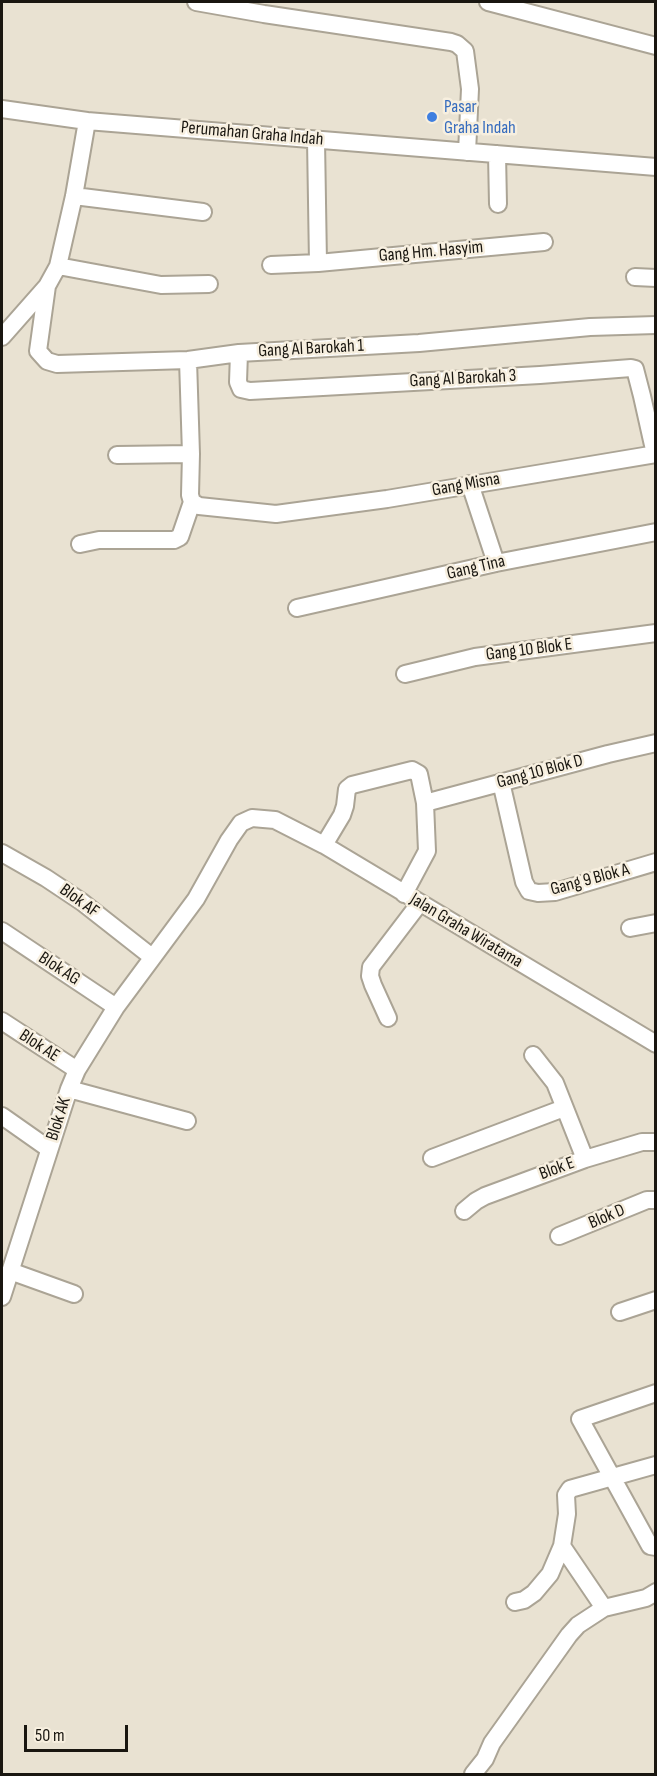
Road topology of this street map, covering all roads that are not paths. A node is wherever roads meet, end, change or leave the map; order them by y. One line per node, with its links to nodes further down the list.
1 (196, 2): 7 (street)
2 (488, 2): 3 (street)
3 (656, 46)
4 (2, 109): 5 (street, Perumahan Graha Indah)
5 (87, 121): 6 (street, Perumahan Graha Indah); 10 (street)
6 (316, 140): 7 (street, Perumahan Graha Indah); 14 (street)
7 (466, 152): 8 (street, Perumahan Graha Indah)
8 (497, 154): 9 (street, Perumahan Graha Indah); 11 (street)
9 (656, 167)
10 (74, 196): 12 (street); 16 (street)
11 (498, 204)
12 (203, 212)
13 (544, 242): 14 (street, Gang Hm. Hasyim)
14 (318, 262): 15 (street, Gang Hm. Hasyim)
15 (271, 265)
16 (57, 266): 19 (street); 20 (street)
17 (635, 277): 18 (street)
18 (656, 278)
19 (208, 284)
20 (47, 286): 22 (street); 24 (street, Gang Al Barokah 1)
21 (656, 325): 23 (street, Gang Al Barokah 1)
22 (2, 337)
23 (239, 353): 24 (street, Gang Al Barokah 1); 26 (street, Gang Al Barokah 3)
24 (188, 360): 25 (street)
25 (191, 454): 27 (street); 29 (street)
26 (655, 454): 28 (street, Gang Misna)
27 (117, 455)
28 (471, 484): 29 (street, Gang Misna); 32 (street)
29 (192, 502): 31 (street)
30 (656, 532): 32 (street, Gang Tina)
31 (80, 544)
32 (496, 563): 33 (street, Gang Tina)
33 (297, 608)
34 (656, 633): 35 (street, Gang 10 Blok E)
35 (405, 674)
36 (656, 743): 37 (street, Gang 10 Blok D)
37 (501, 782): 38 (street, Gang 10 Blok D); 42 (street, Gang 9 Blok A)
38 (425, 803): 40 (street); 43 (street)
39 (275, 820): 40 (street, Jalan Graha Wiratama); 48 (street, Blok AK)
40 (324, 845): 43 (street, Jalan Graha Wiratama)
41 (2, 853): 48 (street, Blok AF)
42 (656, 862)
43 (404, 894): 44 (street, Jalan Graha Wiratama)
44 (419, 904): 50 (street); 52 (street, Jalan Graha Wiratama)
45 (656, 923): 46 (street)
46 (630, 928)
47 (2, 931): 49 (street, Blok AG)
48 (152, 957): 49 (street, Blok AK)
49 (116, 1007): 54 (street, Blok AK)
50 (388, 1018)
51 (2, 1021): 54 (street, Blok AE)
52 (656, 1044)
53 (533, 1055): 56 (street)
54 (77, 1070): 55 (street, Blok AK)
55 (69, 1089): 58 (street); 60 (street, Blok AK)
56 (564, 1108): 61 (street); 62 (street)
57 (2, 1116): 60 (street)
58 (186, 1120)
59 (656, 1142): 62 (street, Blok E)
60 (49, 1149): 66 (street, Blok AK)
61 (432, 1158)
62 (585, 1159): 64 (street, Blok E)
63 (656, 1200): 65 (street, Blok D)
64 (464, 1211)
65 (559, 1236)
66 (10, 1271): 67 (street); 68 (street, Blok AK)
67 (74, 1294)
68 (2, 1297)
69 (656, 1300): 70 (street)
70 (620, 1312)
71 (656, 1393): 73 (street)
72 (656, 1465): 73 (street)
73 (612, 1478): 74 (street); 75 (street)
74 (562, 1546): 77 (street); 78 (street)
75 (656, 1547)
76 (656, 1592): 78 (street)
77 (515, 1602)
78 (604, 1608): 79 (street)
79 (473, 1774)

